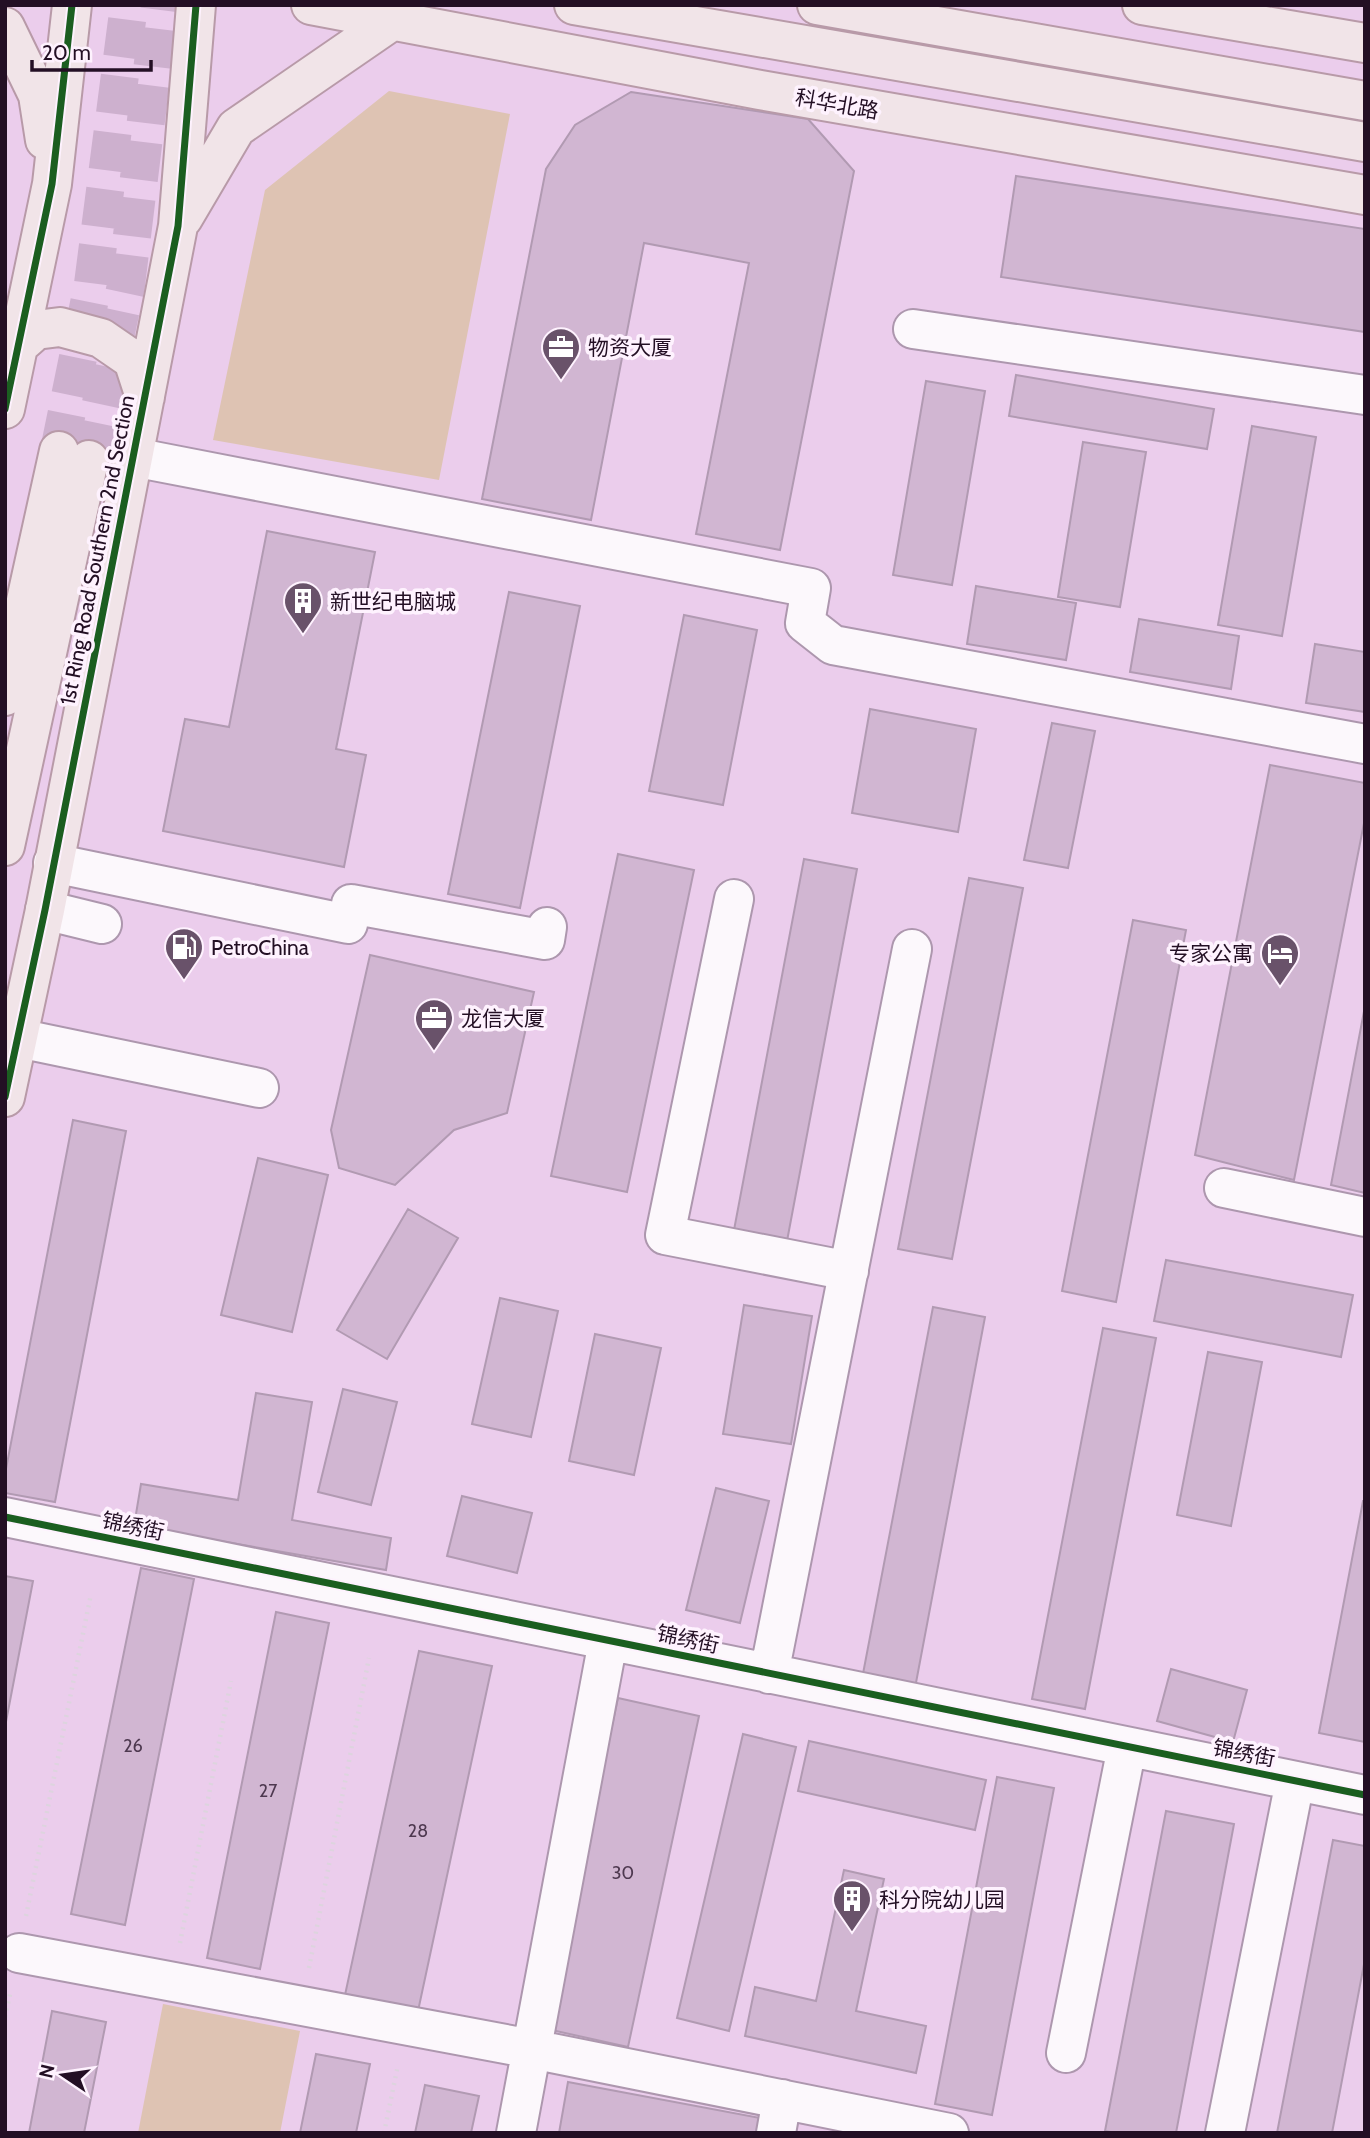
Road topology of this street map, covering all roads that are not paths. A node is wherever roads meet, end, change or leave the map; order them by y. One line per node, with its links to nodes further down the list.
1 (72, 5): 13 (main road)
2 (196, 5): 15 (main road, 1st Ring Road Southern 2nd Section)
3 (311, 5): 7 (main road, 科华北路)
4 (574, 5): 12 (main road)
5 (817, 5): 11 (main road)
6 (1142, 5): 10 (main road)
7 (346, 9): 8 (main road, 科华北路)
8 (393, 20): 14 (main road, 科华北路); 15 (main road)
9 (5, 27): 13 (main road)
10 (1365, 43)
11 (1365, 101)
12 (1365, 142)
13 (52, 184): 17 (main road)
14 (1365, 195)
15 (178, 226): 19 (main road, 1st Ring Road Southern 2nd Section)
16 (913, 329): 18 (street)
17 (19, 345): 19 (main road); 20 (main road)
18 (1365, 395)
19 (145, 397): 21 (main road, 1st Ring Road Southern 2nd Section)
20 (5, 409)
21 (133, 457): 23 (street); 25 (main road, 1st Ring Road Southern 2nd Section)
22 (5, 696): 24 (main road)
23 (1365, 744)
24 (5, 846)
25 (53, 863): 27 (main road, 1st Ring Road Southern 2nd Section); 29 (street)
26 (734, 899): 36 (street)
27 (45, 911): 28 (street); 31 (main road, 1st Ring Road Southern 2nd Section)
28 (102, 924)
29 (547, 928)
30 (912, 949): 36 (street)
31 (18, 1038): 32 (street); 33 (main road, 1st Ring Road Southern 2nd Section)
32 (258, 1088)
33 (5, 1097)
34 (1224, 1188): 35 (street)
35 (1365, 1217)
36 (849, 1270): 39 (street)
37 (5, 1517): 38 (street, 锦绣街)
38 (608, 1641): 39 (street, 锦绣街); 44 (street)
39 (769, 1674): 40 (street, 锦绣街)
40 (1127, 1747): 41 (street, 锦绣街); 45 (street)
41 (1295, 1781): 42 (street, 锦绣街); 49 (street)
42 (1365, 1795)
43 (19, 1953): 44 (street)
44 (532, 2049): 46 (street); 47 (street)
45 (1066, 2053)
46 (779, 2116): 48 (street)
47 (516, 2133)
48 (949, 2133)
49 (1225, 2133)

